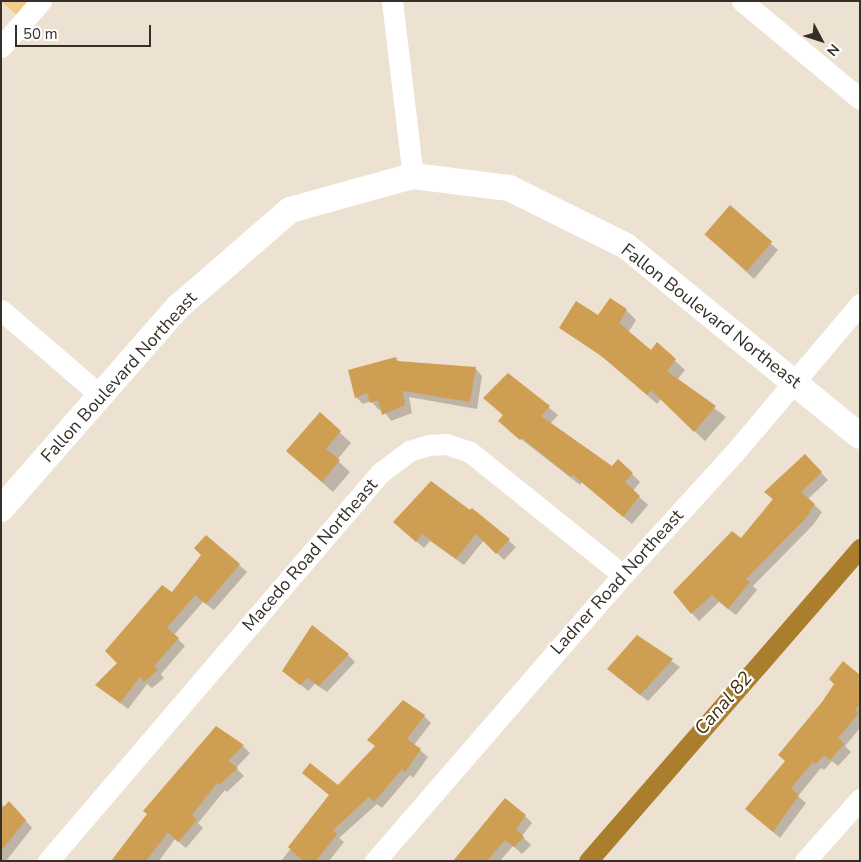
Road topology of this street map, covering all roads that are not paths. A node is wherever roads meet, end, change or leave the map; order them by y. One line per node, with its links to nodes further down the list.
1 (41, 1): 4 (street)
2 (392, 1): 6 (street)
3 (742, 1): 5 (street)
4 (1, 47)
5 (860, 99)
6 (412, 176): 9 (street, Fallon Boulevard Northeast); 10 (street, Fallon Boulevard Northeast)
7 (860, 304): 9 (street, Ladner Road Northeast)
8 (1, 310): 10 (street)
9 (794, 382): 11 (street, Fallon Boulevard Northeast); 13 (street, Ladner Road Northeast)
10 (99, 394): 12 (street, Fallon Boulevard Northeast)
11 (860, 436)
12 (1, 509)
13 (623, 575): 15 (street, Macedo Road Northeast); 16 (street, Ladner Road Northeast)
14 (860, 799): 17 (street)
15 (48, 861)
16 (375, 861)
17 (806, 861)

